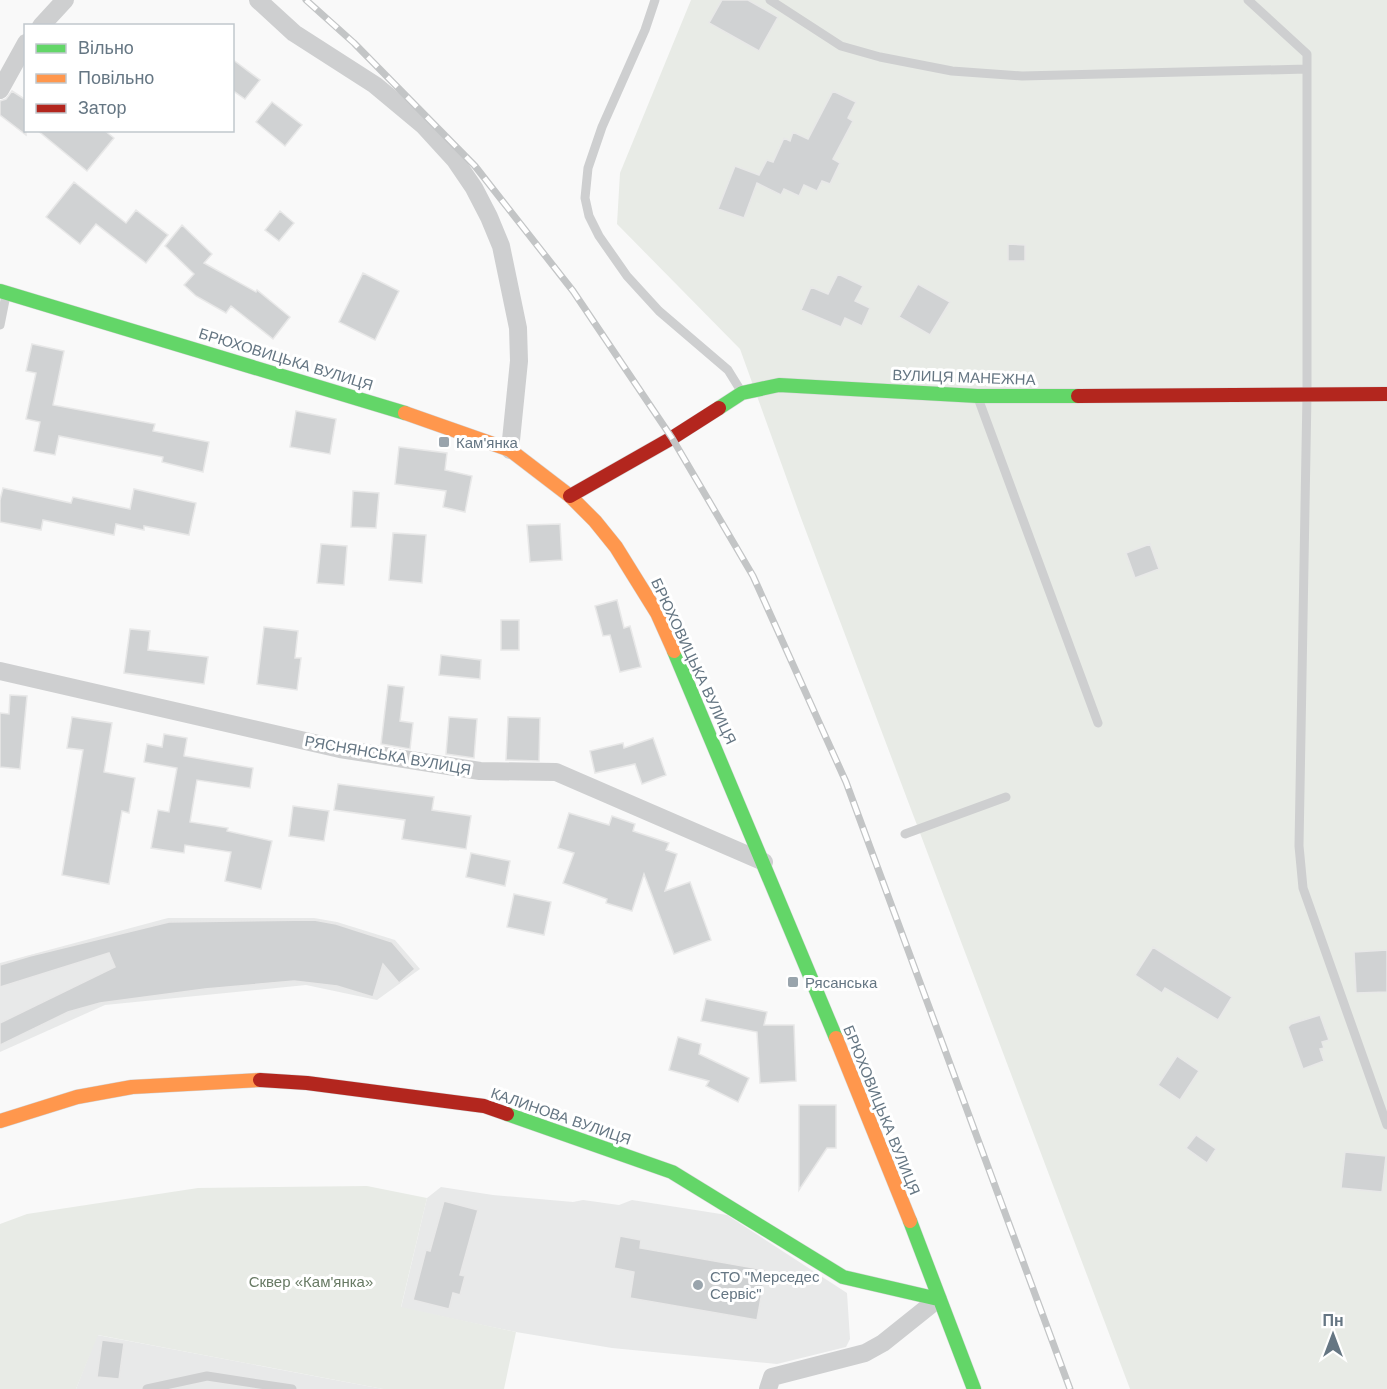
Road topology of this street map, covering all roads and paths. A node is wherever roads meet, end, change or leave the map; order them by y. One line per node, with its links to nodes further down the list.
1 (65, 0): 6 (street)
2 (258, 0): 16 (street)
3 (656, 0): 12 (lane)
4 (770, 0): 8 (lane)
5 (1248, 0): 8 (lane)
6 (43, 24)
7 (24, 47): 9 (street)
8 (1307, 69): 13 (lane)
9 (0, 90)
10 (3, 292): 11 (lane); 16 (street, БРЮХОВИЦЬКА ВУЛИЦЯ)
11 (0, 325)
12 (742, 393): 15 (street, ВУЛИЦЯ МАНЕЖНА); 17 (street, ВУЛИЦЯ МАНЕЖНА)
13 (1307, 394): 14 (street, ВУЛИЦЯ МАНЕЖНА); 15 (street, ВУЛИЦЯ МАНЕЖНА); 24 (lane)
14 (1387, 394)
15 (977, 396): 19 (lane)
16 (510, 450): 17 (street, БРЮХОВИЦЬКА ВУЛИЦЯ)
17 (570, 496): 22 (street, БРЮХОВИЦЬКА ВУЛИЦЯ)
18 (0, 671): 22 (street, РЯСНЯНСЬКА ВУЛИЦЯ)
19 (1098, 723)
20 (1006, 797): 21 (lane)
21 (905, 834)
22 (764, 862): 25 (street, БРЮХОВИЦЬКА ВУЛИЦЯ)
23 (0, 1121): 25 (street, КАЛИНОВА ВУЛИЦЯ)
24 (1387, 1125)
25 (938, 1299): 29 (street); 30 (street, БРЮХОВИЦЬКА ВУЛИЦЯ)
26 (169, 1387): 27 (lane); 28 (lane)
27 (147, 1389)
28 (292, 1389)
29 (768, 1389)
30 (974, 1389)

